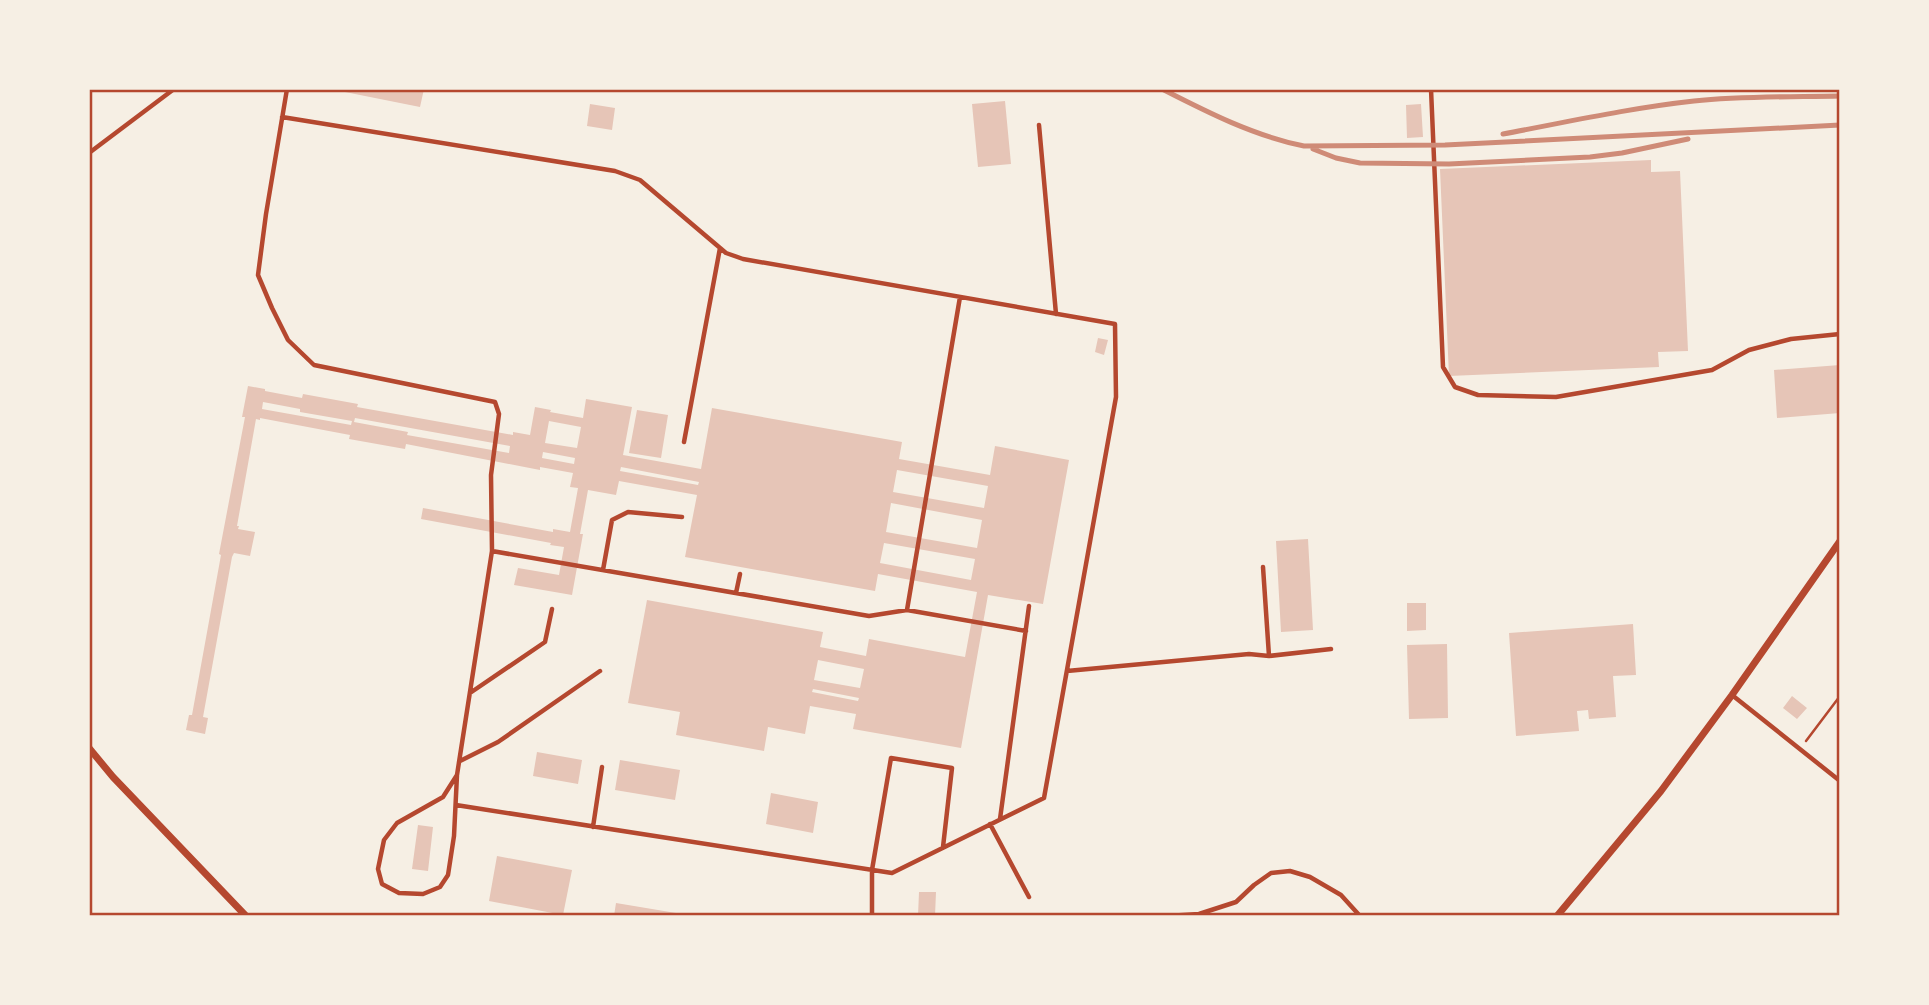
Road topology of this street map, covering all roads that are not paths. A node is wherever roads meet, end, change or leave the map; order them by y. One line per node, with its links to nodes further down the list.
1 (174, 89): 8 (lane)
2 (287, 89): 6 (lane)
3 (1392, 89): 4 (lane)
4 (1404, 89)
5 (1431, 89): 12 (lane)
6 (282, 117): 9 (lane); 16 (lane)
7 (1039, 125): 11 (lane)
8 (89, 153)
9 (720, 248): 10 (lane); 13 (lane)
10 (960, 297): 11 (lane); 23 (lane)
11 (1056, 314): 28 (lane)
12 (1840, 334)
13 (684, 442)
14 (682, 517): 18 (lane)
15 (1840, 541): 30 (street)
16 (492, 551): 18 (lane); 29 (lane)
17 (1263, 567): 26 (lane)
18 (603, 570): 20 (lane)
19 (740, 575): 20 (lane)
20 (736, 593): 23 (lane)
21 (1029, 606): 24 (lane)
22 (552, 609): 29 (lane)
23 (907, 610): 24 (lane)
24 (1026, 631): 37 (lane)
25 (1331, 649): 26 (lane)
26 (1269, 656): 28 (lane)
27 (600, 671): 32 (lane)
28 (1067, 671): 37 (lane)
29 (470, 693): 32 (lane)
30 (1732, 695): 35 (lane); 47 (street)
31 (89, 748): 43 (street)
32 (459, 762): 34 (lane)
33 (602, 767): 39 (lane)
34 (457, 775): 36 (lane); 36 (lane)
35 (1840, 781)
36 (456, 805): 39 (lane)
37 (1000, 820): 38 (lane)
38 (990, 824): 40 (lane); 42 (lane)
39 (593, 827): 41 (lane)
40 (943, 848): 41 (lane); 41 (lane)
41 (872, 870): 44 (lane)
42 (1029, 897)
43 (246, 916)
44 (872, 916)
45 (1167, 916): 46 (lane)
46 (1360, 916)
47 (1557, 916)

